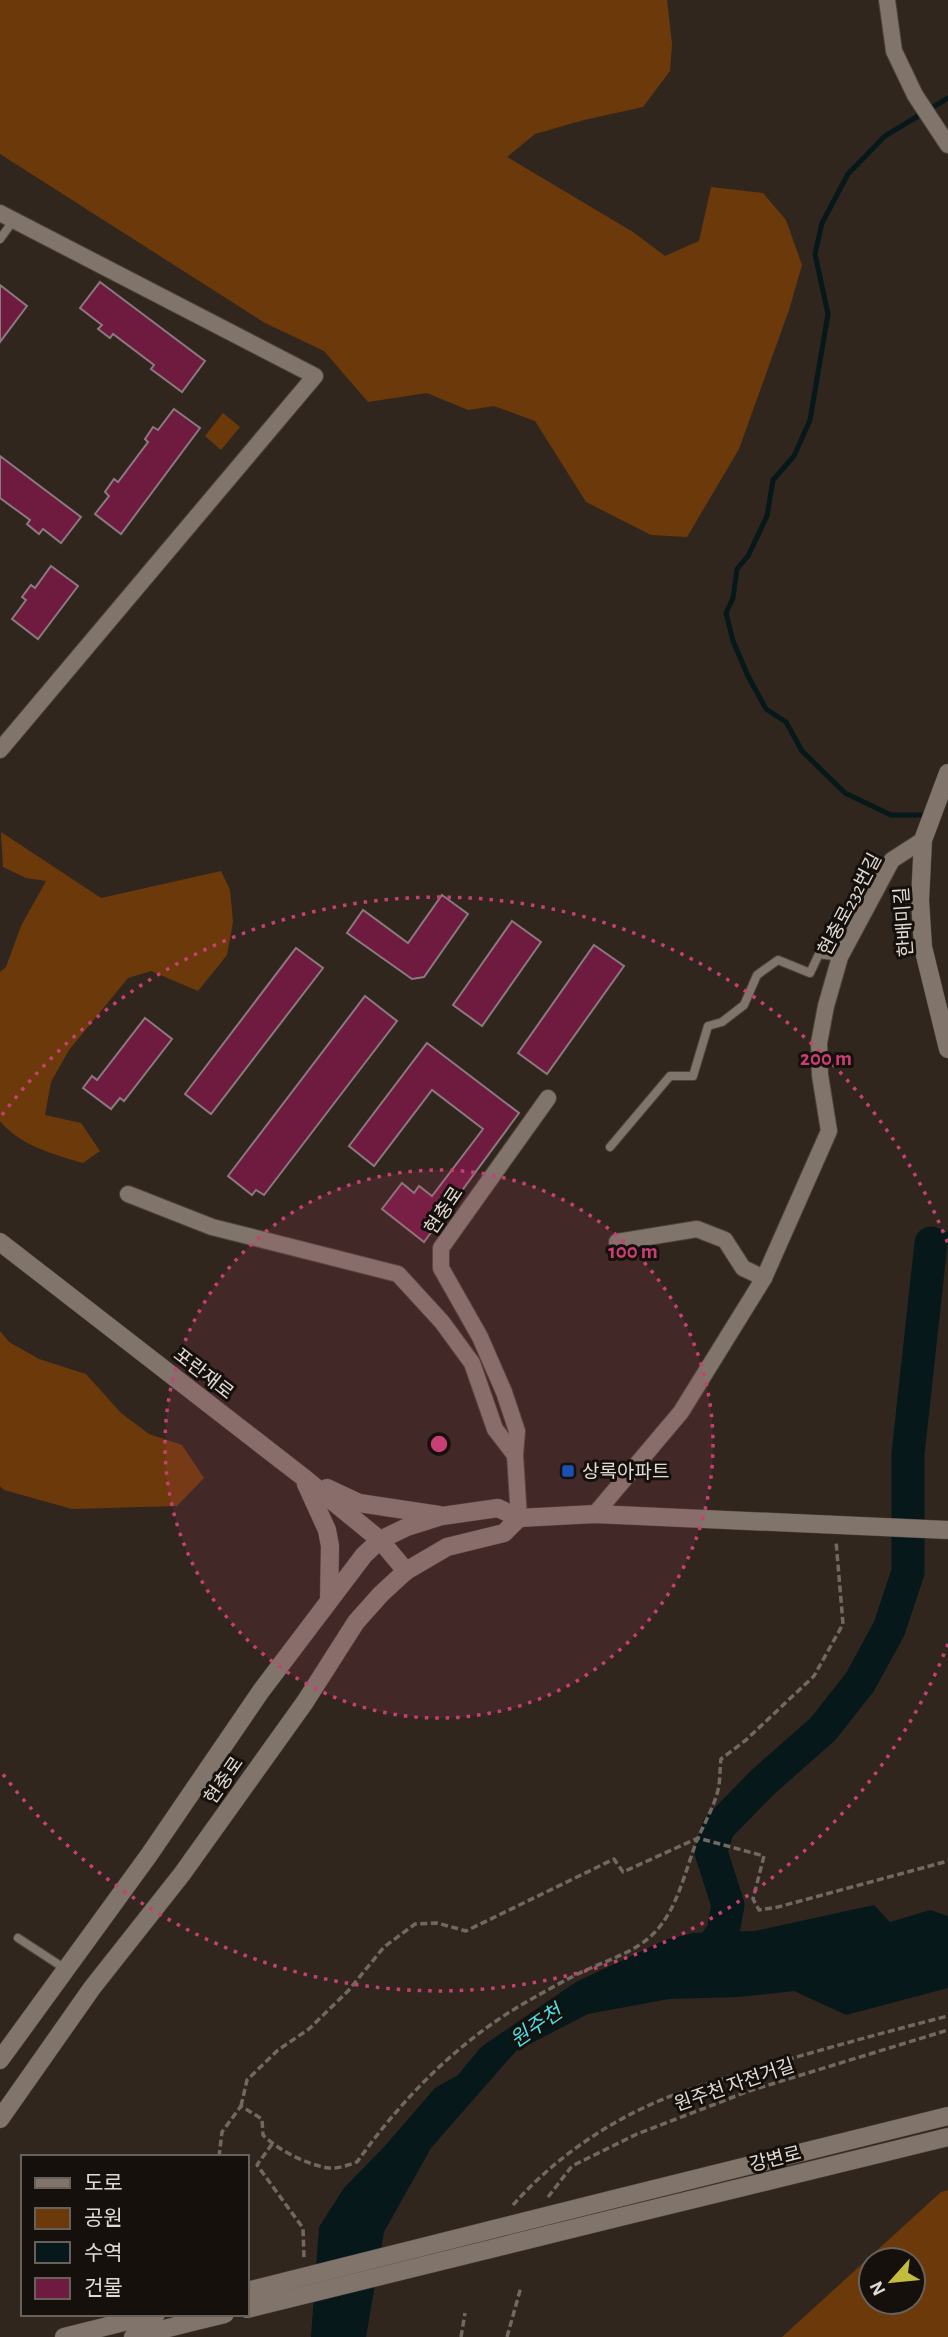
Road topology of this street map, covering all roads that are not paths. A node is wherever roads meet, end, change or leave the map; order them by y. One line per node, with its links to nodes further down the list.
1 (887, 0): 2 (street)
2 (942, 121): 3 (street)
3 (948, 145)
4 (6, 217): 5 (lane); 6 (street)
5 (0, 239)
6 (0, 750)
7 (948, 774): 8 (street, 한배미길)
8 (925, 836): 9 (street, 현충로232번길); 10 (street, 한배미길)
9 (840, 957): 12 (lane); 16 (street, 현충로232번길)
10 (948, 1049)
11 (548, 1098): 17 (street, 현충로)
12 (610, 1147)
13 (128, 1194): 17 (street)
14 (0, 1242): 18 (street, 포란재로)
15 (617, 1242): 16 (street)
16 (764, 1278): 19 (street, 현충로232번길)
17 (515, 1455): 21 (street, 현충로)
18 (303, 1477): 20 (street); 23 (street, 포란재로); 25 (street)
19 (595, 1514): 21 (street, 현충로); 22 (street, 현충로)
20 (442, 1516): 21 (street, 현충로); 23 (street, 현충로)
21 (519, 1518): 24 (street, 현충로)
22 (948, 1530)
23 (380, 1540): 24 (street, 포란재로); 25 (street, 현충로)
24 (405, 1571): 28 (street, 현충로)
25 (329, 1601): 27 (street, 현충로)
26 (18, 1938): 27 (lane)
27 (67, 1970): 28 (street); 29 (street, 현충로)
28 (92, 1989): 31 (street, 현충로)
29 (0, 2060)
30 (948, 2116): 33 (street, 강변로, bridge)
31 (0, 2119)
32 (948, 2137): 34 (street, 강변로, bridge)
33 (248, 2291)
34 (248, 2309)
35 (148, 2316): 37 (street)
36 (217, 2316): 38 (street, bridge)
37 (64, 2337)
38 (133, 2337)

